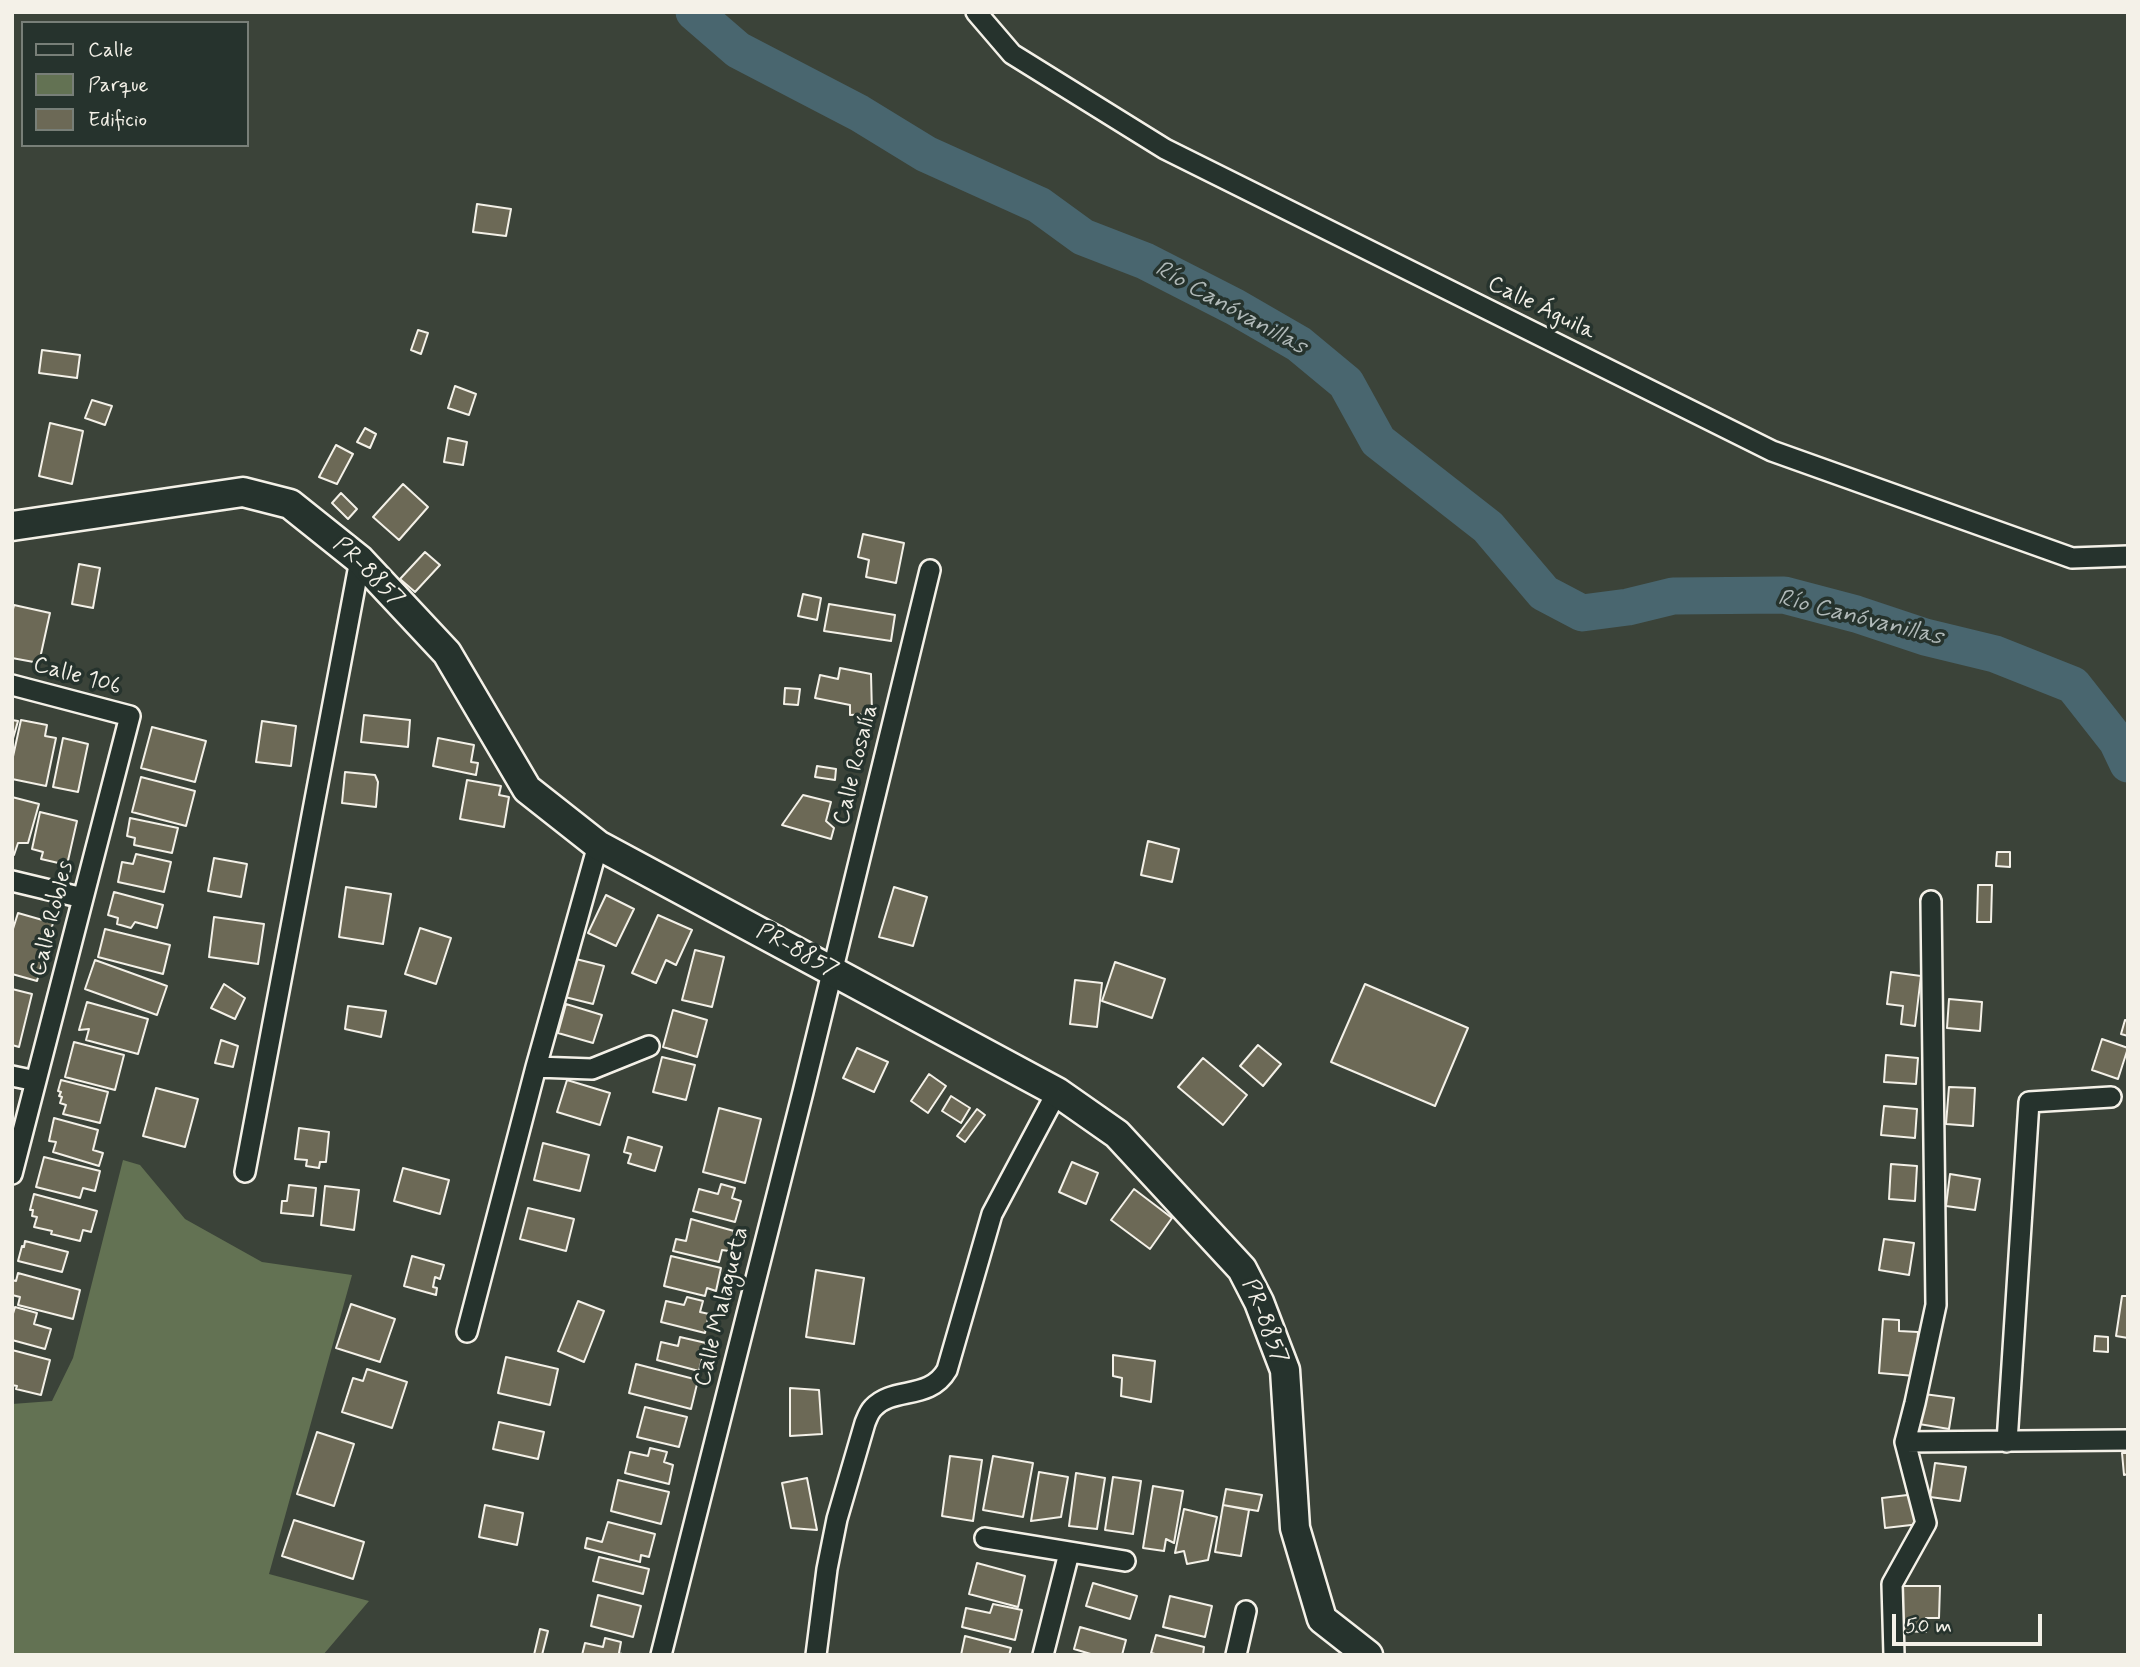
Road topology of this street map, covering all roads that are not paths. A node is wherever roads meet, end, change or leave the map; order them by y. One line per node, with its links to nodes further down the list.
1 (976, 12): 3 (street, Calle Águila)
2 (12, 526): 4 (street, PR-8857)
3 (2128, 556)
4 (360, 560): 8 (street, PR-8857); 19 (street)
5 (930, 570): 12 (street, Calle Rosalía)
6 (12, 685): 7 (street, Calle 106)
7 (130, 716): 10 (street, Calle Robles)
8 (597, 845): 12 (street, PR-8857); 14 (street)
9 (12, 881): 10 (street)
10 (83, 898): 16 (street, Calle Robles)
11 (1931, 901): 23 (street)
12 (832, 971): 17 (street, PR-8857); 29 (street, Calle Malagueta)
13 (649, 1046): 14 (street)
14 (536, 1067): 21 (street)
15 (12, 1076): 16 (street)
16 (36, 1082): 20 (street, Calle Robles)
17 (1057, 1093): 30 (street); 33 (street, PR-8857 / PR-8857)
18 (2111, 1097): 24 (street)
19 (245, 1172)
20 (12, 1174)
21 (467, 1332)
22 (2128, 1440): 24 (street)
23 (1905, 1442): 24 (street); 34 (street)
24 (2007, 1442)
25 (985, 1538): 26 (street)
26 (1069, 1553): 27 (street); 31 (street)
27 (1125, 1561)
28 (1247, 1611): 32 (street)
29 (661, 1655)
30 (816, 1655)
31 (1043, 1655)
32 (1236, 1655)
33 (1368, 1655)
34 (1894, 1655)

